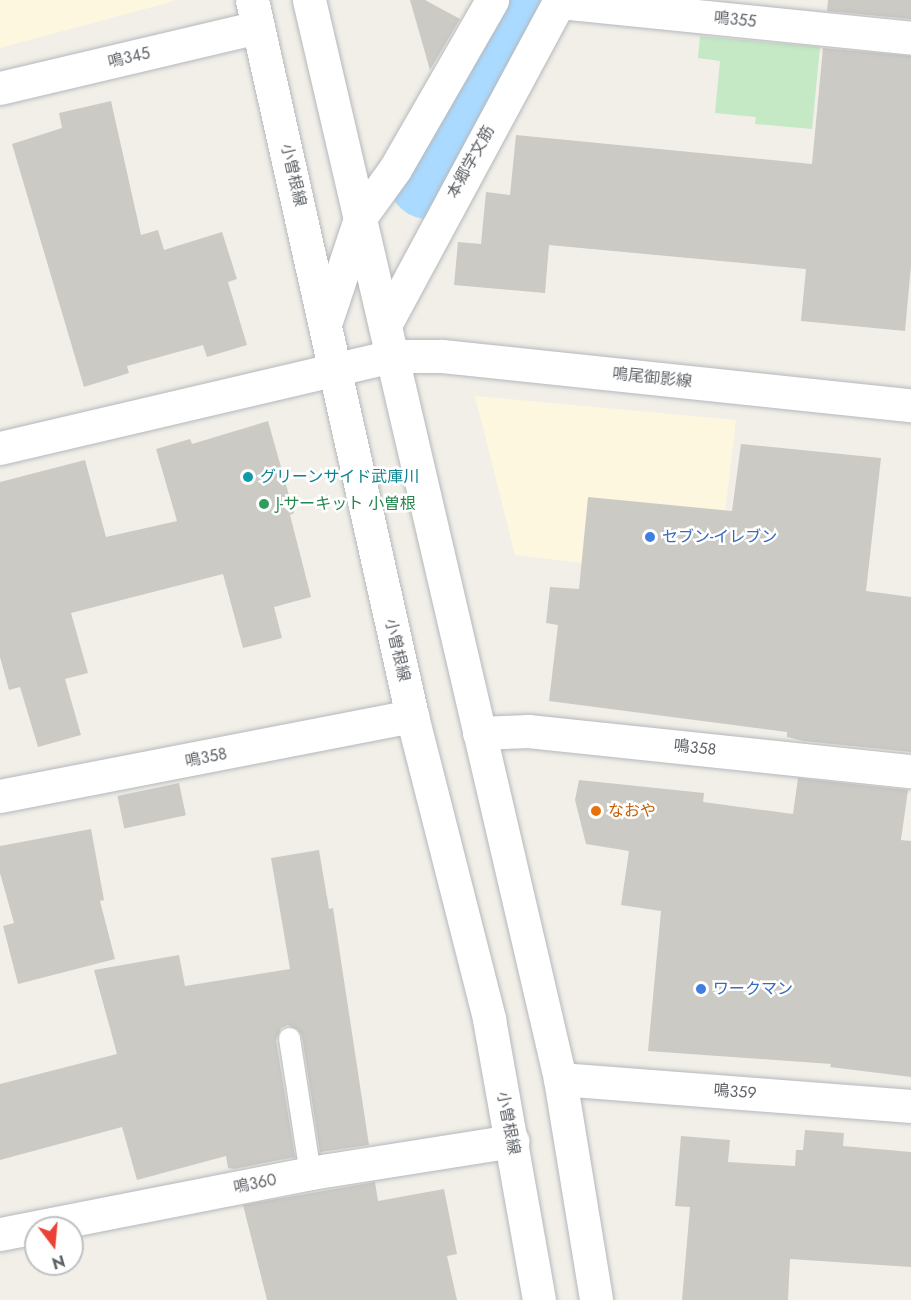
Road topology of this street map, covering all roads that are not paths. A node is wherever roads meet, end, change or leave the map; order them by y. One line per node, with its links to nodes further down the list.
1 (309, 0): 7 (street)
2 (492, 0): 7 (street)
3 (560, 1): 5 (street, 鳴355); 9 (street, 本郷学文筋)
4 (255, 13): 6 (street, 鳴345); 8 (street, 小曽根線)
5 (911, 38)
6 (0, 88)
7 (361, 216): 8 (street); 9 (street)
8 (326, 321): 10 (street, 小曽根線)
9 (389, 340): 10 (street, 鳴尾御影線); 11 (street, 鳴尾御影線); 14 (street)
10 (333, 369): 12 (street, 鳴尾御影線); 13 (street, 小曽根線)
11 (911, 405)
12 (0, 448)
13 (412, 716): 16 (street, 鳴358); 20 (street, 小曽根線)
14 (479, 733): 15 (street, 鳴358); 18 (street)
15 (911, 771)
16 (0, 796)
17 (289, 1038): 21 (lane)
18 (560, 1079): 19 (street, 鳴359); 24 (street)
19 (911, 1106)
20 (512, 1141): 21 (street, 鳴360); 23 (street, 小曽根線)
21 (310, 1173): 22 (street, 鳴360)
22 (0, 1234)
23 (539, 1300)
24 (596, 1300)

